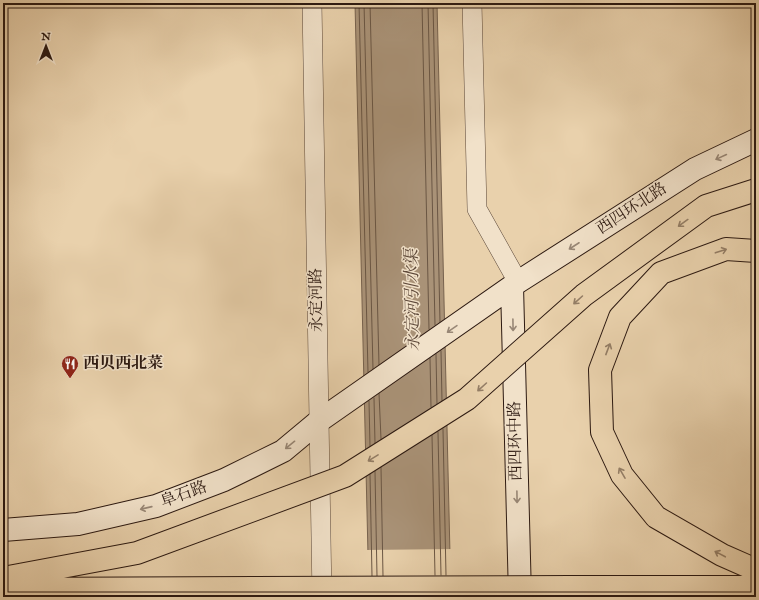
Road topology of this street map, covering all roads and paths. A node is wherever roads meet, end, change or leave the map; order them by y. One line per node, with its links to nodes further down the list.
1 (312, 3): 10 (street, 永定河路)
2 (472, 3): 8 (street)
3 (756, 140): 8 (street, 西四环北路, one-way to 8)
4 (756, 180): 6 (highway, bridge)
5 (756, 190): 6 (highway, bridge)
6 (706, 206): 13 (highway, one-way to 13, bridge)
7 (756, 251): 12 (highway, one-way to 7)
8 (515, 284): 9 (street, 西四环北路, one-way to 9); 17 (street, 西四环中路, one-way to 17)
9 (344, 405): 10 (street, 阜石路)
10 (319, 421): 11 (street, 阜石路, one-way to 11); 16 (street, 永定河路)
11 (3, 530)
12 (756, 570)
13 (3, 578)
14 (756, 587): 15 (highway, bridge)
15 (3, 589)
16 (322, 597)
17 (520, 597)

